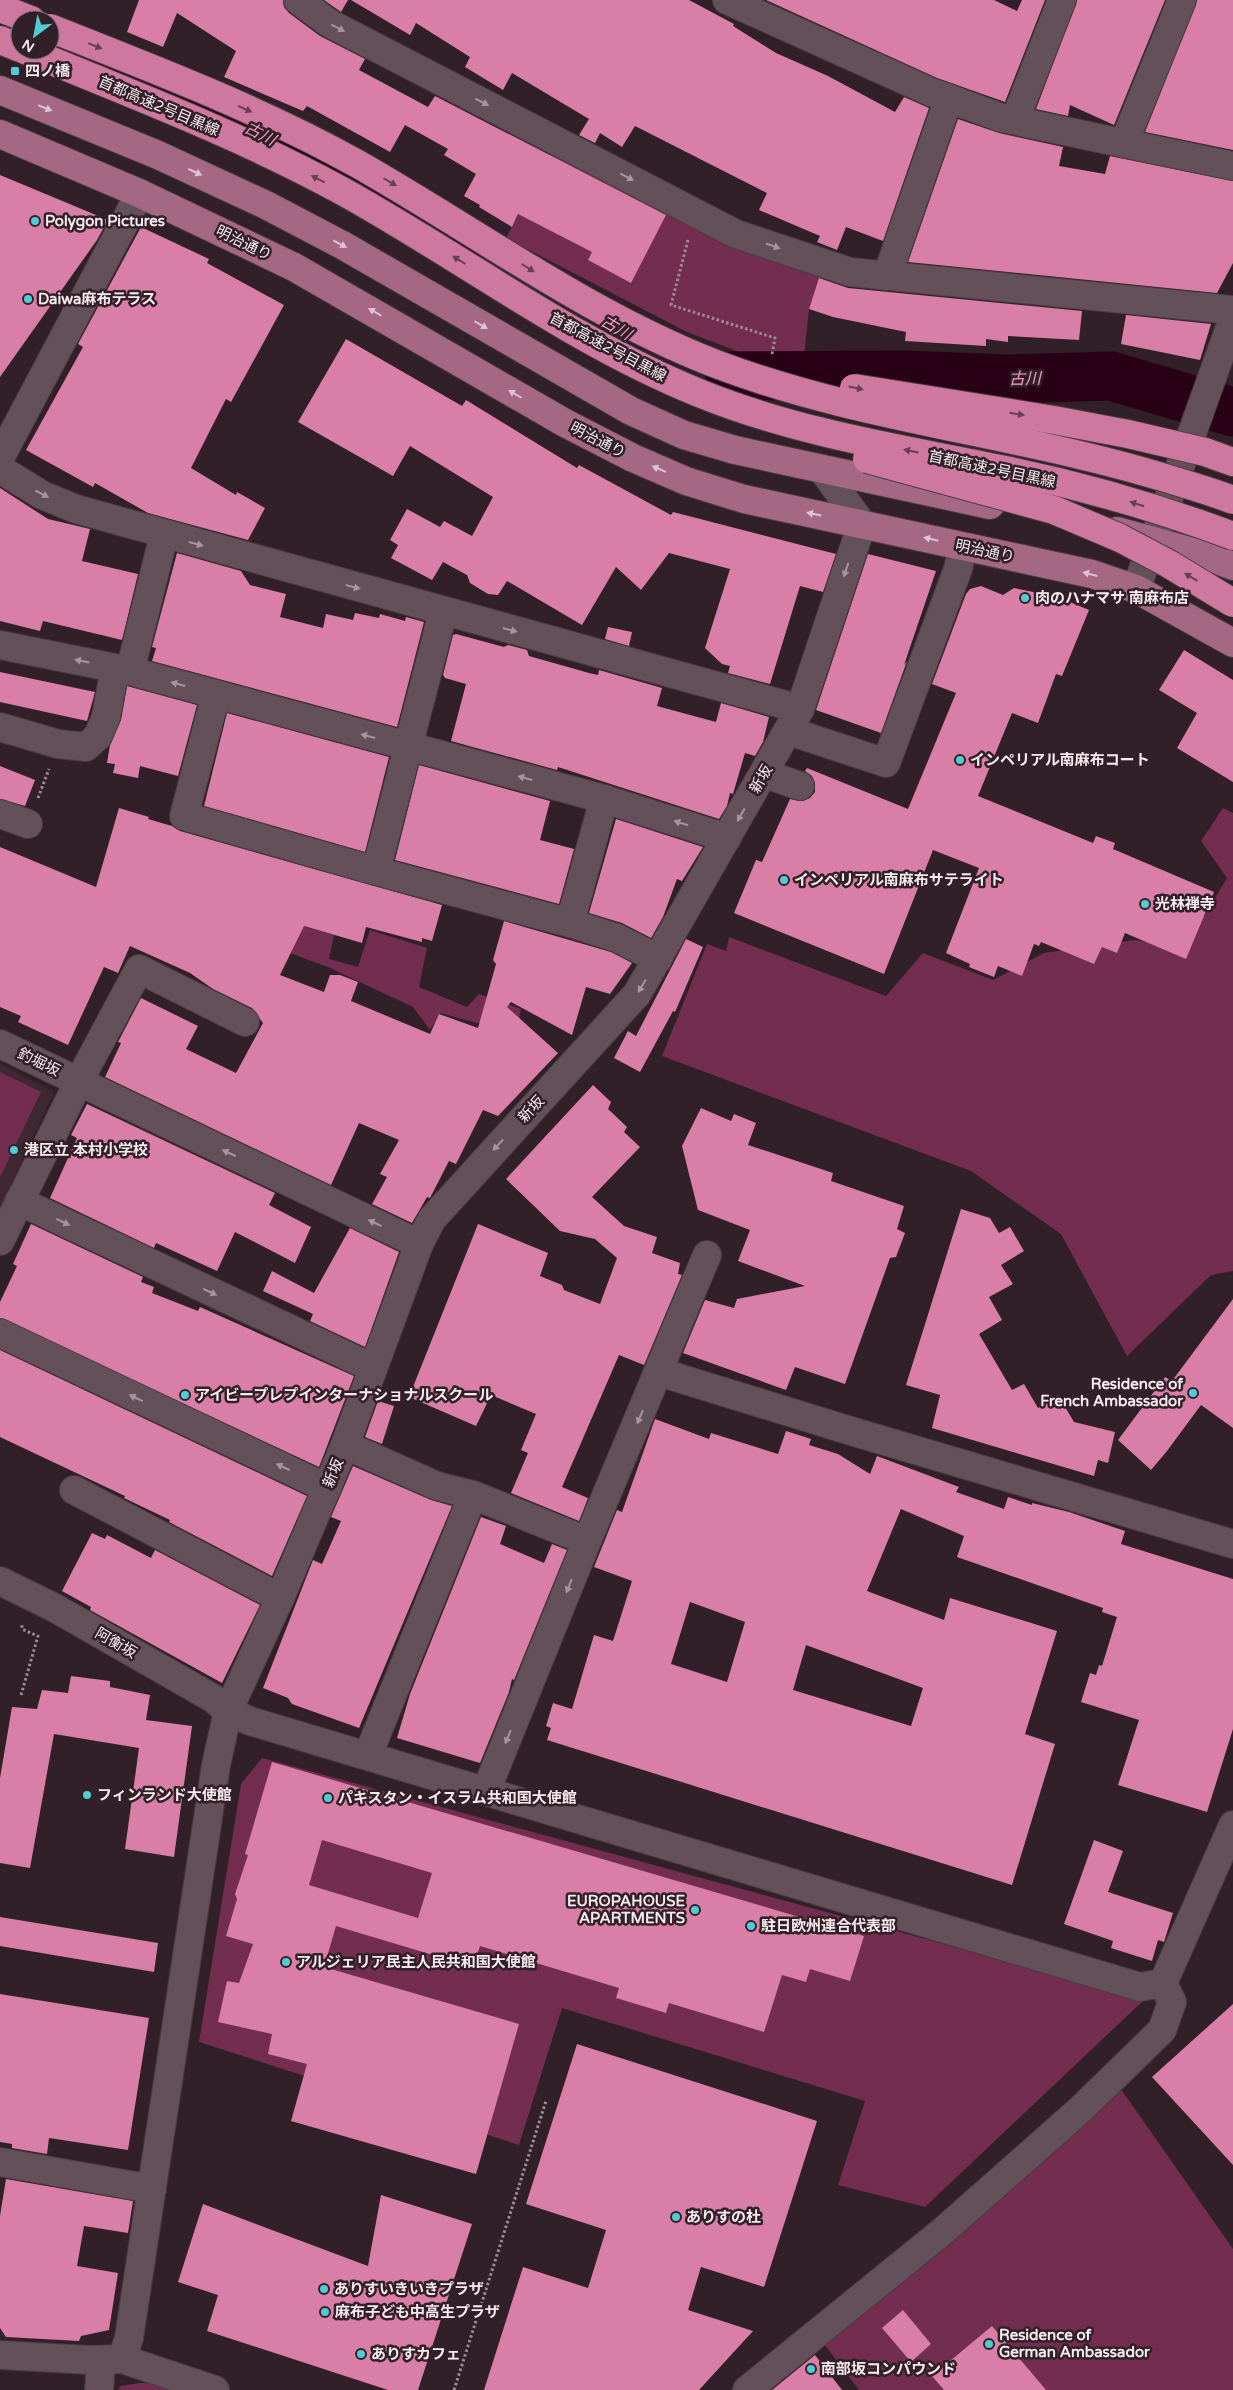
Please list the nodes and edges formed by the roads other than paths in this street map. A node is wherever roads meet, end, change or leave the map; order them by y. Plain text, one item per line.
1 (298, 0) edge
2 (727, 0) edge
3 (1062, 0) edge
4 (1182, 0) edge
5 (60, 32) edge
6 (49, 60) edge
7 (0, 90) edge
8 (949, 98) junction
9 (1015, 120) junction
10 (0, 134) edge
11 (1124, 143) junction
12 (1233, 166) edge
13 (138, 193) junction
14 (887, 276) junction
15 (1233, 310) edge
16 (1233, 319) edge
17 (624, 323) junction
18 (654, 374) junction
19 (0, 458) edge
20 (1233, 462) edge
21 (0, 469) edge
22 (822, 469) junction
23 (1233, 500) edge
24 (862, 524) junction
25 (164, 535) junction
26 (1233, 536) edge
27 (1153, 540) junction
28 (963, 546) junction
29 (1233, 566) edge
30 (1136, 589) junction
31 (1233, 602) edge
32 (443, 612) junction
33 (1233, 644) edge
34 (0, 645) edge
35 (122, 669) junction
36 (216, 694) junction
37 (794, 720) junction
38 (0, 727) edge
39 (407, 747) junction
40 (765, 774) junction
41 (800, 786) dead end
42 (604, 799) junction
43 (0, 814) edge
44 (28, 824) dead end
45 (728, 838) junction
46 (376, 871) junction
47 (570, 923) junction
48 (658, 959) junction
49 (245, 1022) dead end
50 (0, 1044) edge
51 (79, 1081) junction
52 (19, 1201) junction
53 (0, 1241) edge
54 (419, 1244) junction
55 (707, 1255) dead end
56 (0, 1333) edge
57 (373, 1368) junction
58 (659, 1372) junction
59 (345, 1445) junction
60 (327, 1488) junction
61 (74, 1490) dead end
62 (473, 1495) junction
63 (587, 1541) junction
64 (1233, 1544) edge
65 (11, 1587) edge
66 (280, 1598) junction
67 (228, 1710) junction
68 (368, 1755) junction
69 (486, 1791) junction
70 (1230, 1838) edge
71 (1163, 1983) junction
72 (0, 2162) edge
73 (152, 2189) junction
74 (0, 2355) edge
75 (112, 2360) junction
76 (99, 2390) edge
77 (215, 2390) edge
78 (747, 2390) edge

1 -> 14 street
2 - 8 street
3 - 9 street
4 - 11 street
5 -> 17 highway, 首都高速2号目黒線, bridge
18 -> 6 highway, 首都高速2号目黒線, bridge
7 -> 22 main road
8 - 9 street
8 - 14 street
9 - 11 street
10 - 13 main road, 明治通り
11 - 12 street
13 - 19 street
24 -> 13 main road, 明治通り
14 - 15 street
16 - 27 street
17 -> 20 highway, bridge
17 - 23 highway, 首都高速2号目黒線, bridge
26 -> 18 highway, 首都高速2号目黒線, bridge
31 -> 18 highway, bridge
21 -> 25 street
22 - 24 street
22 - 27 main road
28 -> 24 main road, 明治通り
24 -> 37 street, 新坂
25 -> 32 street
25 - 35 street
27 - 29 main road
27 - 30 street
30 -> 28 main road, 明治通り
28 - 37 street
30 - 33 main road, 明治通り
32 -> 37 street
32 - 39 street
35 -> 34 street
36 -> 35 street
35 - 38 street
39 -> 36 street
36 - 46 street
37 - 40 street, 新坂
42 -> 39 street
39 - 46 street
40 - 41 street
40 -> 45 street, 新坂
45 -> 42 street
42 - 47 street
43 - 44 street
45 - 48 street, 新坂
46 - 47 street
47 - 48 street
48 -> 54 street, 新坂
49 - 51 street
50 - 51 street, 釣堀坂
51 - 52 street
54 -> 51 street, 釣堀坂
52 - 53 street
52 -> 57 street
54 - 57 street, 新坂
55 - 58 street
60 -> 56 street
57 - 59 street, 新坂
58 -> 63 street
58 - 64 street
59 - 60 street, 新坂
59 - 62 street
60 - 66 street, 新坂
61 - 66 street
62 - 63 street
62 - 68 street
63 -> 69 street
65 - 67 street, 阿衡坂
66 - 67 street, 新坂
67 - 68 street, 阿衡坂
67 - 73 street, 新坂
68 - 69 street, 阿衡坂
69 - 71 street, 阿衡坂
70 - 71 street
71 - 78 street
72 - 73 street
73 - 75 street, 新坂
74 - 75 street
75 - 76 street, 新坂
75 - 77 street

